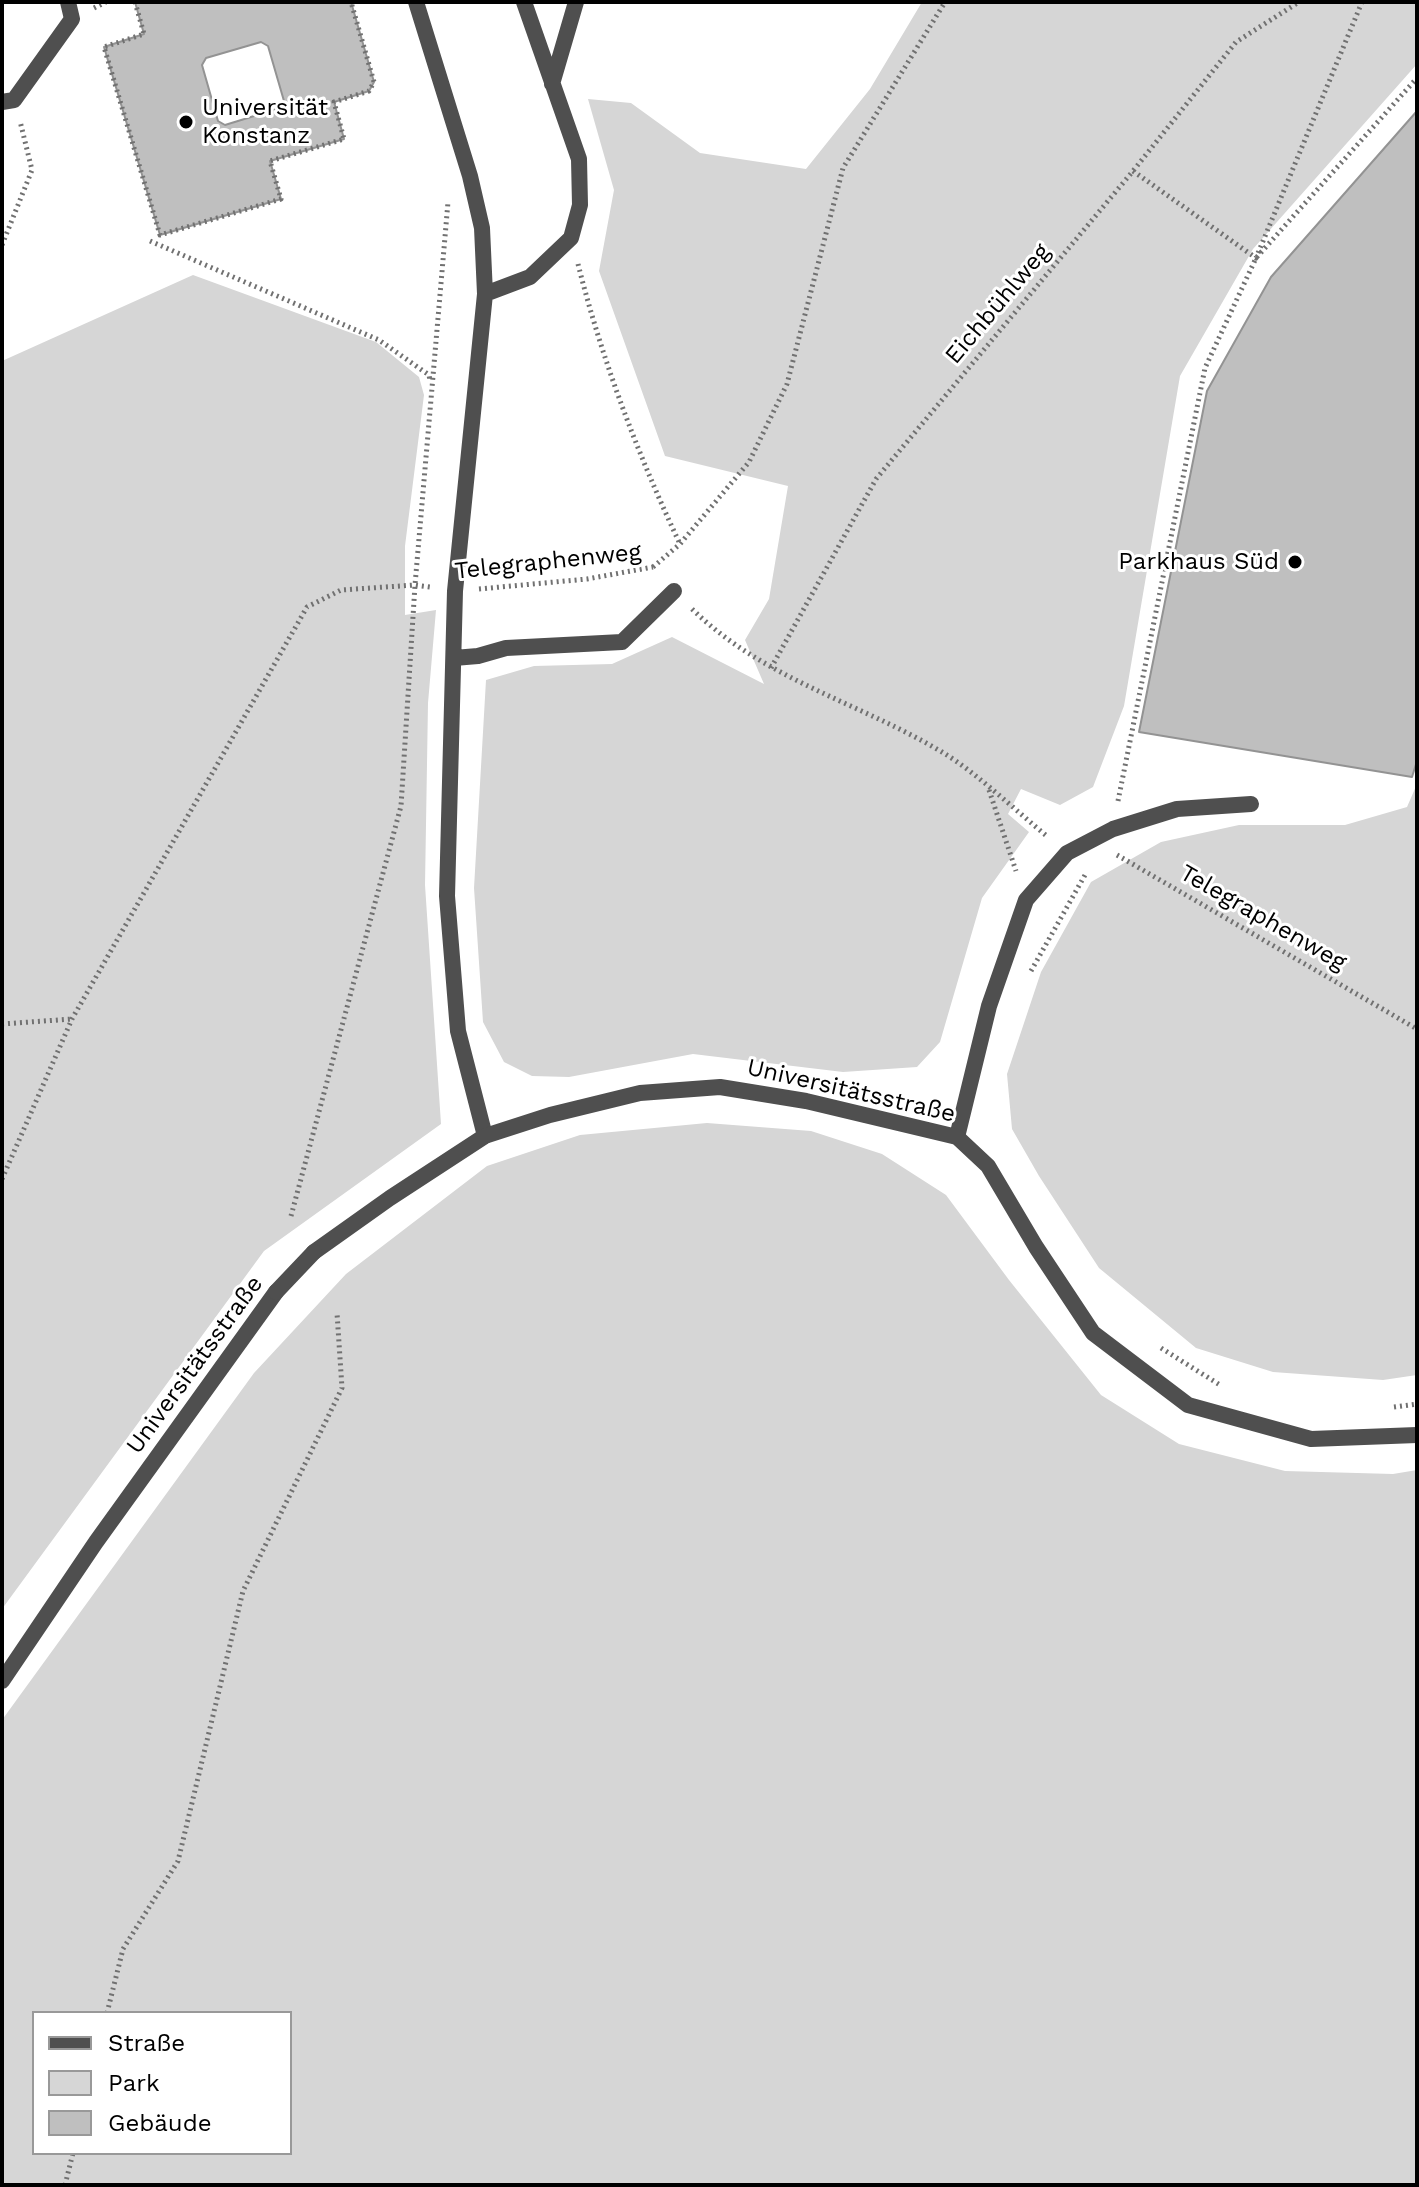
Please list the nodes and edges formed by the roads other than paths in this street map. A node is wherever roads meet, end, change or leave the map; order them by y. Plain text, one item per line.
1 (68, 2) edge
2 (416, 2) edge
3 (524, 2) edge
4 (576, 2) edge
5 (552, 84) junction
6 (8, 101) edge
7 (485, 294) junction
8 (674, 591) road end
9 (454, 658) junction
10 (1251, 804) dead end
11 (485, 1136) junction
12 (957, 1137) junction
13 (1417, 1435) edge
14 (2, 1681) edge

1 - 6 street
2 - 7 street
3 - 5 street
4 - 5 street
5 - 7 street
7 - 9 street
8 - 9 street
9 - 11 street
10 - 12 street
11 - 12 street, Universitätsstraße
11 - 14 street, Universitätsstraße, bridge
12 - 13 street, Universitätsstraße

